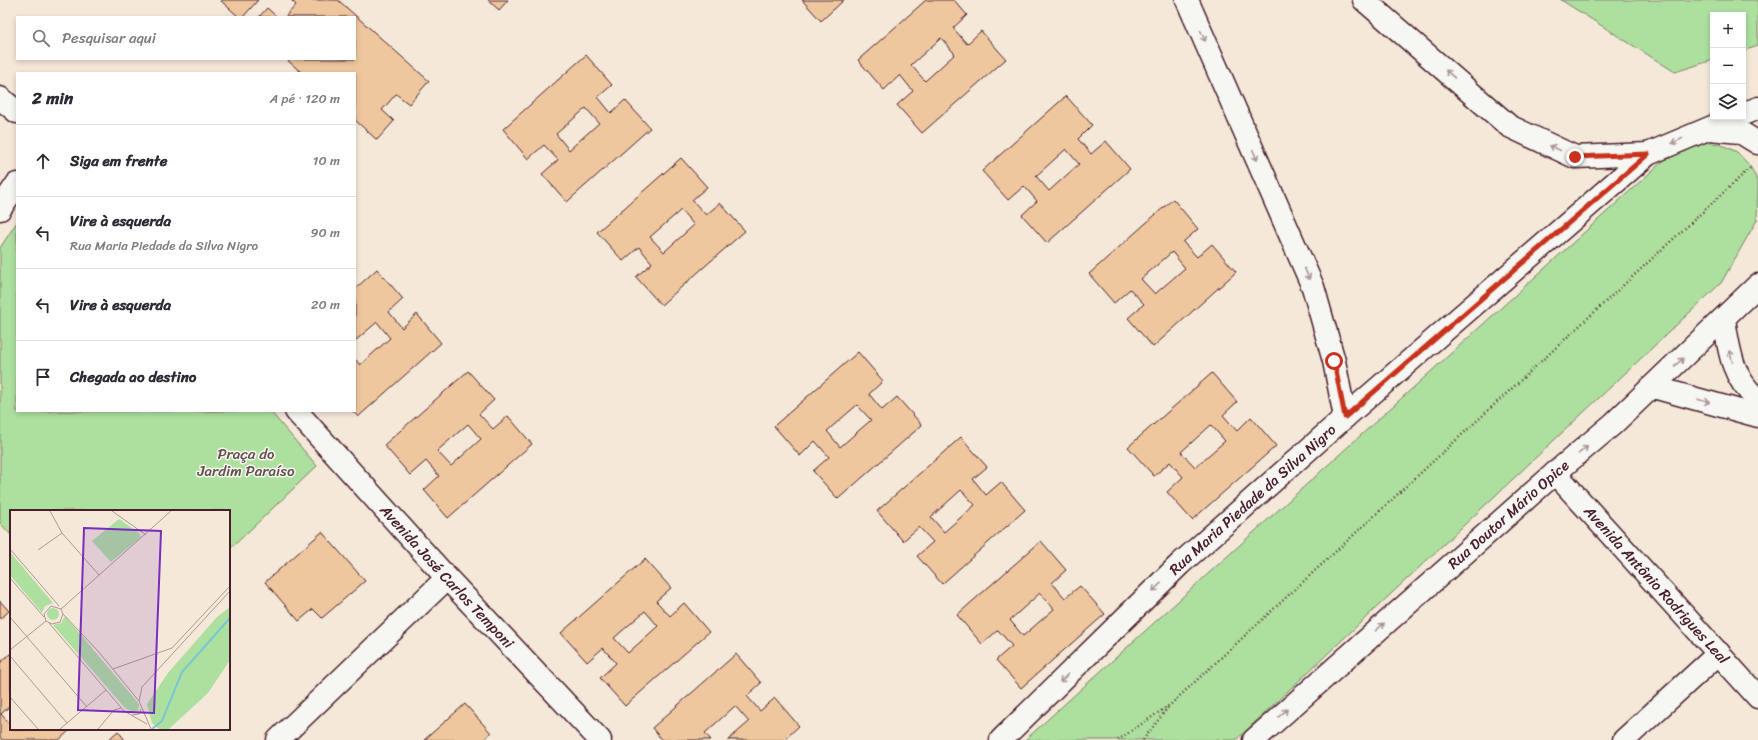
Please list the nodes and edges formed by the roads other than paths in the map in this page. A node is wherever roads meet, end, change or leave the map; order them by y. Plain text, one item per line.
1 (1187, 0) edge
2 (1364, 0) edge
3 (0, 98) edge
4 (1758, 108) edge
5 (16, 111) edge
6 (1746, 113) edge
7 (1728, 120) edge
8 (1707, 128) junction
9 (1758, 143) edge
10 (1648, 154) junction
11 (16, 186) edge
12 (0, 210) edge
13 (1758, 285) edge
14 (1724, 319) junction
15 (1653, 387) junction
16 (1758, 400) edge
17 (297, 412) edge
18 (1758, 416) edge
19 (1345, 417) junction
20 (1555, 473) junction
21 (447, 578) junction
22 (1719, 653) junction
23 (1758, 698) edge
24 (278, 740) edge
25 (600, 740) edge
26 (1001, 740) edge
27 (1254, 740) edge
28 (1624, 740) edge

1 -> 19 street
10 -> 2 street
3 - 5 street
4 - 6 street
7 - 8 street, Rua Maria Piedade da Silva Nigro
8 - 9 street
8 -> 10 street, Rua Maria Piedade da Silva Nigro
10 - 19 street, Rua Maria Piedade da Silva Nigro
11 - 12 street
13 - 14 street, Rua Doutor Mário Opice
15 -> 14 street, Rua Doutor Mário Opice
16 -> 14 street
15 -> 18 street
20 -> 15 street, Rua Doutor Mário Opice
17 - 21 street, Avenida José Carlos Temponi
19 -> 26 street, Rua Maria Piedade da Silva Nigro
20 - 22 street, Avenida Antônio Rodrigues Leal
27 -> 20 street, Rua Doutor Mário Opice
21 - 24 street
21 - 25 street, Avenida José Carlos Temponi
22 - 23 street, Avenida Antônio Rodrigues Leal
22 - 28 street

